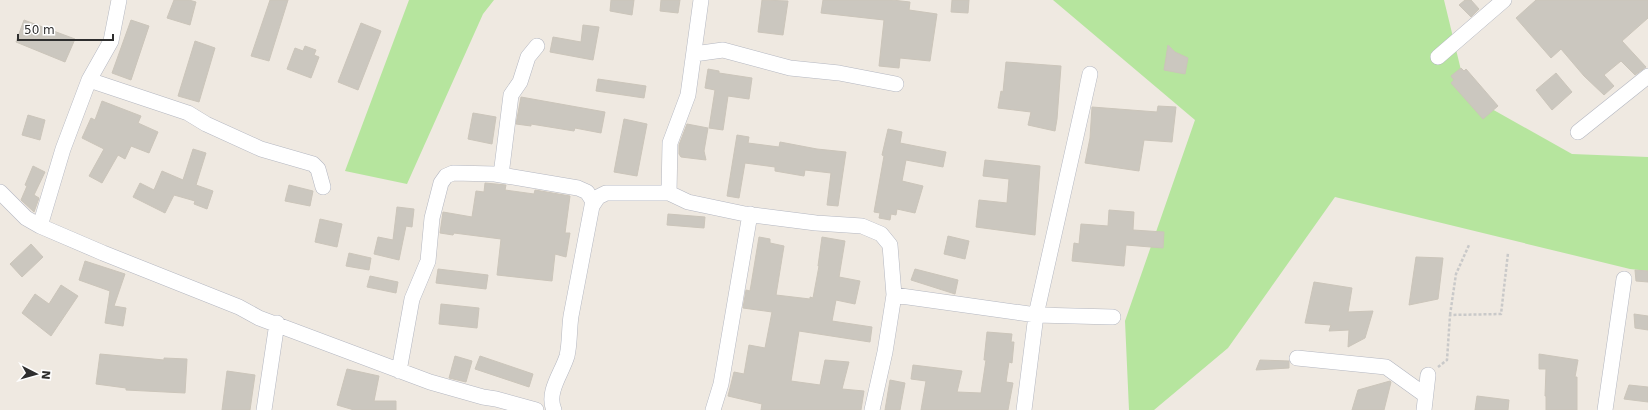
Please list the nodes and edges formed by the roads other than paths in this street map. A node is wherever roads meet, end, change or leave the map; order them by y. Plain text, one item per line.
1 (119, 0) edge
2 (702, 0) edge
3 (1504, 0) edge
4 (537, 46) dead end
5 (694, 54) junction
6 (1438, 57) dead end
7 (1090, 74) dead end
8 (1648, 76) edge
9 (89, 80) junction
10 (896, 84) dead end
11 (1578, 132) dead end
12 (501, 175) junction
13 (323, 186) dead end
14 (0, 192) edge
15 (669, 193) junction
16 (594, 203) junction
17 (750, 214) junction
18 (40, 226) junction
19 (1624, 279) dead end
20 (894, 295) junction
21 (1036, 315) junction
22 (1113, 317) dead end
23 (277, 323) junction
24 (1297, 358) dead end
25 (400, 370) junction
26 (1428, 375) road end
27 (1425, 395) junction
28 (482, 404) edge
29 (264, 410) edge
30 (536, 410) edge
31 (554, 410) edge
32 (713, 410) edge
33 (872, 410) edge
34 (1024, 410) edge
35 (1424, 410) edge
36 (1606, 410) edge

1 - 9 street
2 - 5 street
3 - 6 street
4 - 12 street
5 - 10 street
5 - 15 street
7 - 21 street
8 - 11 street
9 - 13 street
9 - 18 street
12 - 16 street
12 - 25 street
14 - 18 street
15 - 16 street
15 - 17 street
16 - 31 street
17 - 20 street
17 - 32 street
18 - 23 street
19 - 36 street
20 - 21 street
20 - 33 street
21 - 22 street
21 - 34 street
23 - 25 street
23 - 29 street
24 - 27 street
25 - 28 street
26 - 27 street
27 - 35 street
28 - 30 street

